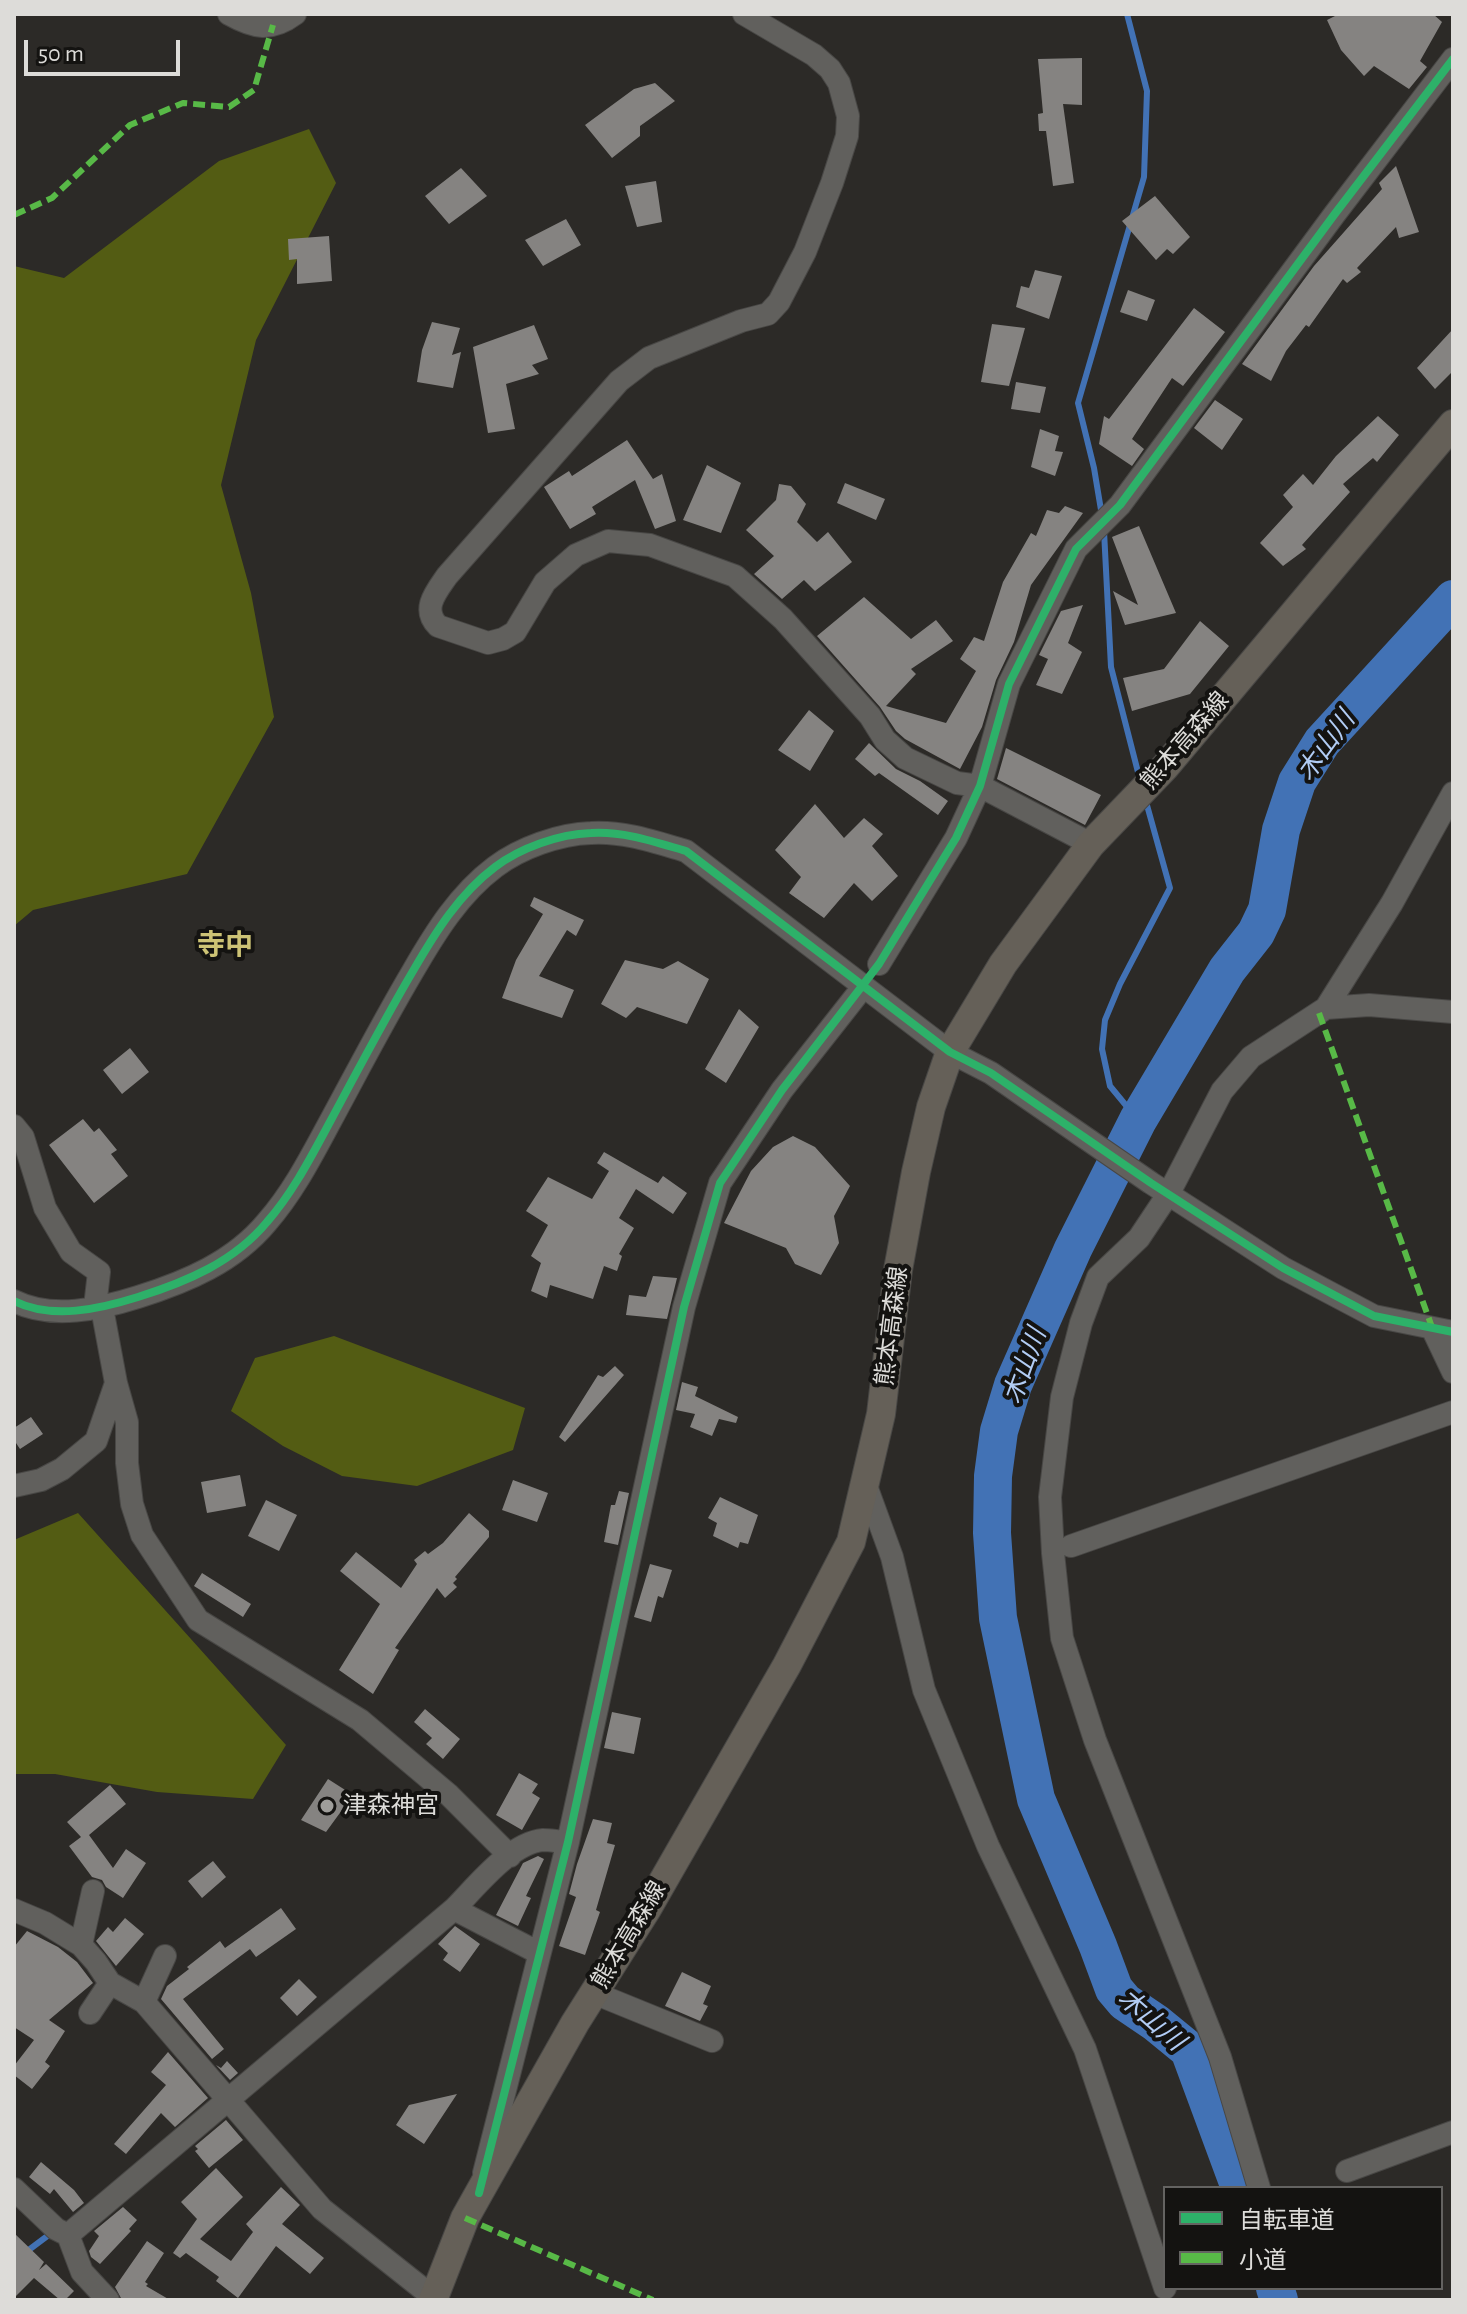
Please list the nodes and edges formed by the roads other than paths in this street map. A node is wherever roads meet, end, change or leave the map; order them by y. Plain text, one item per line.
1 (229, 14) edge
2 (295, 14) edge
3 (744, 14) edge
4 (1453, 59) edge
5 (1453, 424) edge
6 (980, 786) junction
7 (1453, 793) edge
8 (1091, 844) junction
9 (879, 964) dead end
10 (856, 996) dead end
11 (1326, 1008) junction
12 (1453, 1012) edge
13 (950, 1052) junction
14 (14, 1126) edge
15 (1160, 1188) junction
16 (14, 1301) edge
17 (102, 1308) junction
18 (1443, 1331) edge
19 (1453, 1372) edge
20 (116, 1383) junction
21 (1453, 1412) edge
22 (865, 1483) junction
23 (14, 1486) edge
24 (1071, 1546) dead end
25 (568, 1842) junction
26 (510, 1856) junction
27 (93, 1891) dead end
28 (454, 1909) junction
29 (14, 1910) edge
30 (81, 1945) junction
31 (539, 1953) junction
32 (165, 1956) dead end
33 (110, 1983) junction
34 (594, 1993) junction
35 (144, 2002) junction
36 (90, 2013) dead end
37 (712, 2041) dead end
38 (229, 2098) junction
39 (1453, 2132) edge
40 (1347, 2171) dead end
41 (1258, 2186) edge
42 (14, 2189) edge
43 (479, 2193) junction
44 (68, 2235) junction
45 (1163, 2282) edge
46 (433, 2298) edge
47 (108, 2300) edge

1 - 2 street
3 - 6 street
4 - 6 street
5 - 8 main road, 熊本高森線
6 - 8 street
6 - 9 street
7 - 11 street
8 - 13 main road, 熊本高森線
10 - 25 street
11 - 12 street
11 - 15 street
13 - 15 street
13 - 17 street
13 - 22 main road, 熊本高森線
14 - 17 street
15 - 18 street
15 - 41 street
16 - 17 street
17 - 20 street
18 - 19 street
20 - 23 street
20 - 26 street
21 - 24 street
22 - 34 main road, 熊本高森線
22 - 45 street
25 - 26 street
25 - 31 street
26 - 28 street
27 - 30 street
28 - 31 street
28 - 38 street
29 - 30 street
30 - 33 street
31 - 43 street
32 - 35 street
33 - 35 street
33 - 36 street
34 - 37 street
34 - 43 main road, 熊本高森線
35 - 38 street
38 - 44 street
38 - 46 street
39 - 40 street
42 - 44 street
43 - 46 main road, 熊本高森線
44 - 47 street

